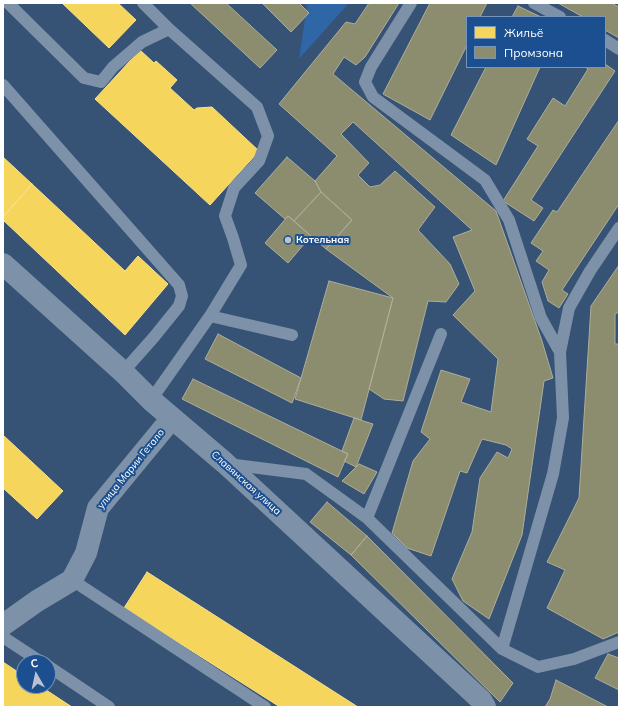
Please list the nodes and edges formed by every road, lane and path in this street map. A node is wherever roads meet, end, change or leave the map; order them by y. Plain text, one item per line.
1 (8, 3) edge
2 (143, 3) edge
3 (411, 3) edge
4 (534, 3) edge
5 (558, 16) edge
6 (169, 29) junction
7 (606, 41) edge
8 (619, 49) edge
9 (3, 85) edge
10 (619, 228) edge
11 (3, 264) edge
12 (210, 316) junction
13 (441, 334) dead end
14 (292, 335) dead end
15 (560, 352) junction
16 (122, 372) junction
17 (151, 400) junction
18 (172, 418) junction
19 (225, 463) junction
20 (367, 518) junction
21 (72, 580) junction
22 (3, 625) edge
23 (3, 637) edge
24 (619, 642) edge
25 (502, 649) junction
26 (29, 654) edge
27 (56, 671) edge
28 (109, 707) edge
29 (265, 707) edge
30 (485, 707) edge

1 - 6 lane
2 - 6 lane
3 - 15 lane
4 - 5 lane
6 - 12 lane
7 - 8 lane
9 - 16 lane
10 - 15 lane
11 - 16 street, Славянская улица
12 - 14 lane
12 - 17 lane
13 - 20 lane
15 - 25 lane
16 - 17 street, Славянская улица
17 - 18 street, Славянская улица
18 - 19 street, Славянская улица
18 - 21 street, улица Марии Гетало
19 - 20 lane
19 - 30 street, Славянская улица
20 - 25 lane
21 - 22 street
21 - 29 lane
23 - 26 lane
24 - 25 lane
27 - 28 lane

